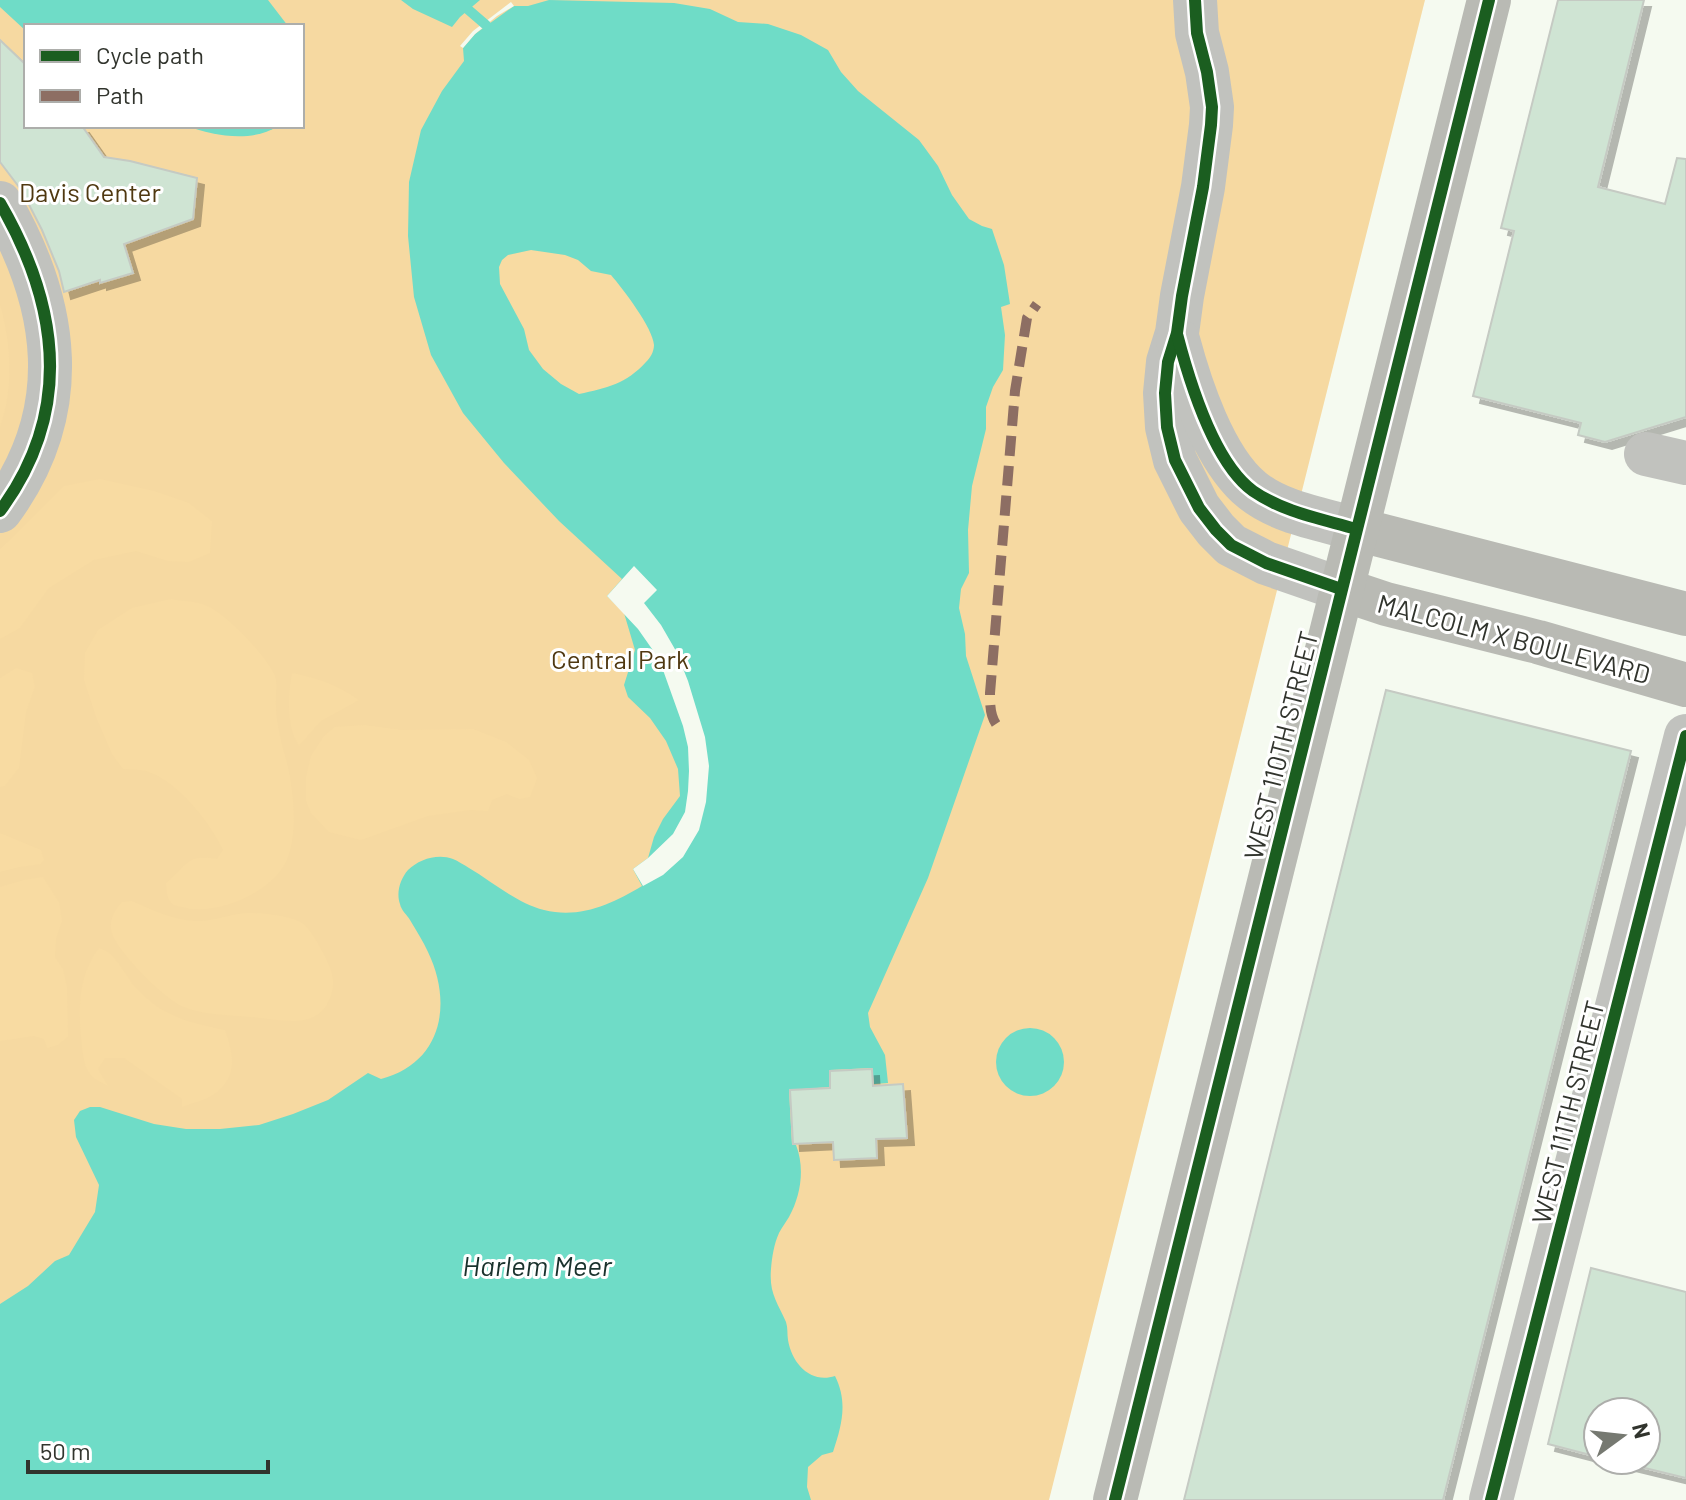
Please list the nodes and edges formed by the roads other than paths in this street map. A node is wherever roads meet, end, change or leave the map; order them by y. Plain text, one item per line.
1 (1489, 0) edge
2 (1196, 17) edge
3 (0, 203) edge
4 (1177, 333) junction
5 (0, 511) edge
6 (1356, 529) junction
7 (1341, 589) junction
8 (1686, 614) edge
9 (1686, 685) edge
10 (1686, 736) edge
11 (1115, 1500) edge
12 (1491, 1500) edge

1 - 6 main road, WEST 110TH STREET
2 - 4 street
3 - 5 street
4 - 6 street
4 - 7 street
6 - 7 main road, WEST 110TH STREET
6 - 8 main road
7 - 9 main road, MALCOLM X BOULEVARD
7 - 11 main road, WEST 110TH STREET
10 - 12 street, WEST 111TH STREET

